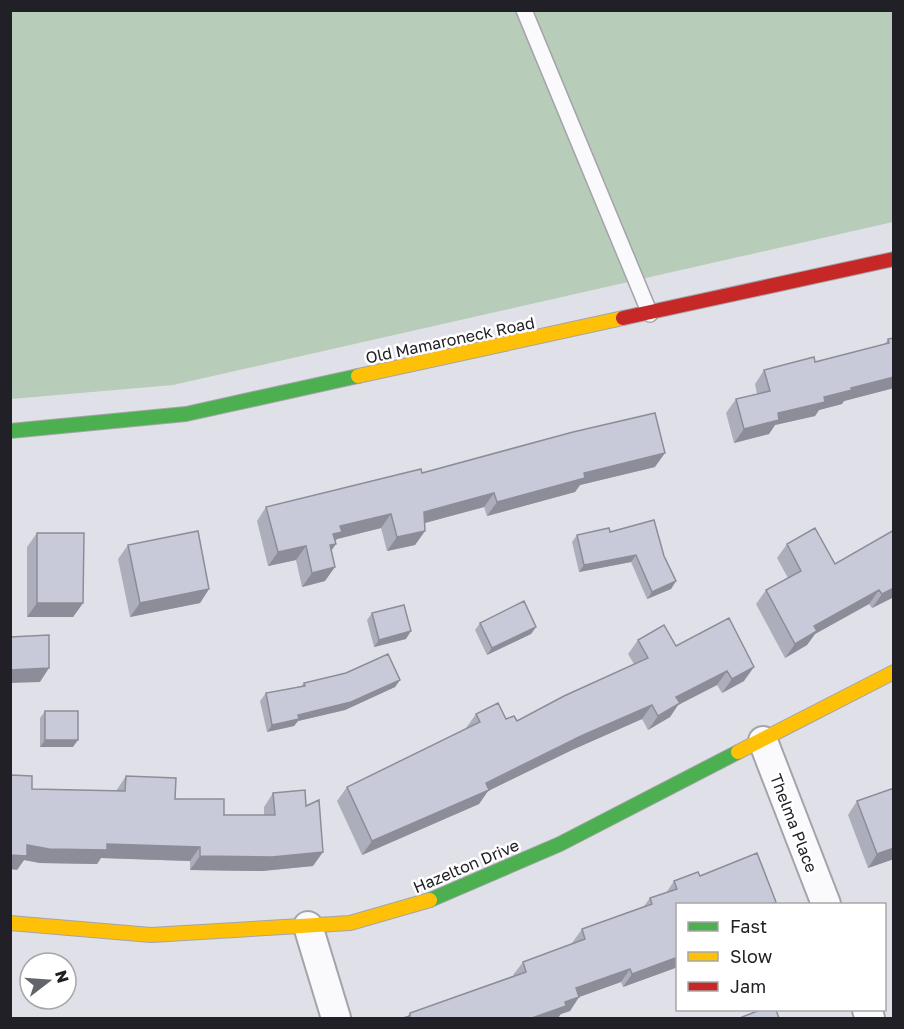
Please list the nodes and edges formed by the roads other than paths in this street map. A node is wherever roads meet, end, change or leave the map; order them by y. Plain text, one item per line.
1 (524, 10) edge
2 (894, 259) edge
3 (650, 314) junction
4 (10, 431) edge
5 (894, 672) edge
6 (763, 741) junction
7 (826, 903) edge
8 (10, 924) edge
9 (308, 926) junction
10 (336, 1018) edge

1 - 3 lane
2 - 3 street, Old Mamaroneck Road
3 - 4 street, Old Mamaroneck Road
5 - 6 street, Hazelton Drive
6 - 7 street, Thelma Place
6 - 9 street, Hazelton Drive
8 - 9 street, Hazelton Drive
9 - 10 street

